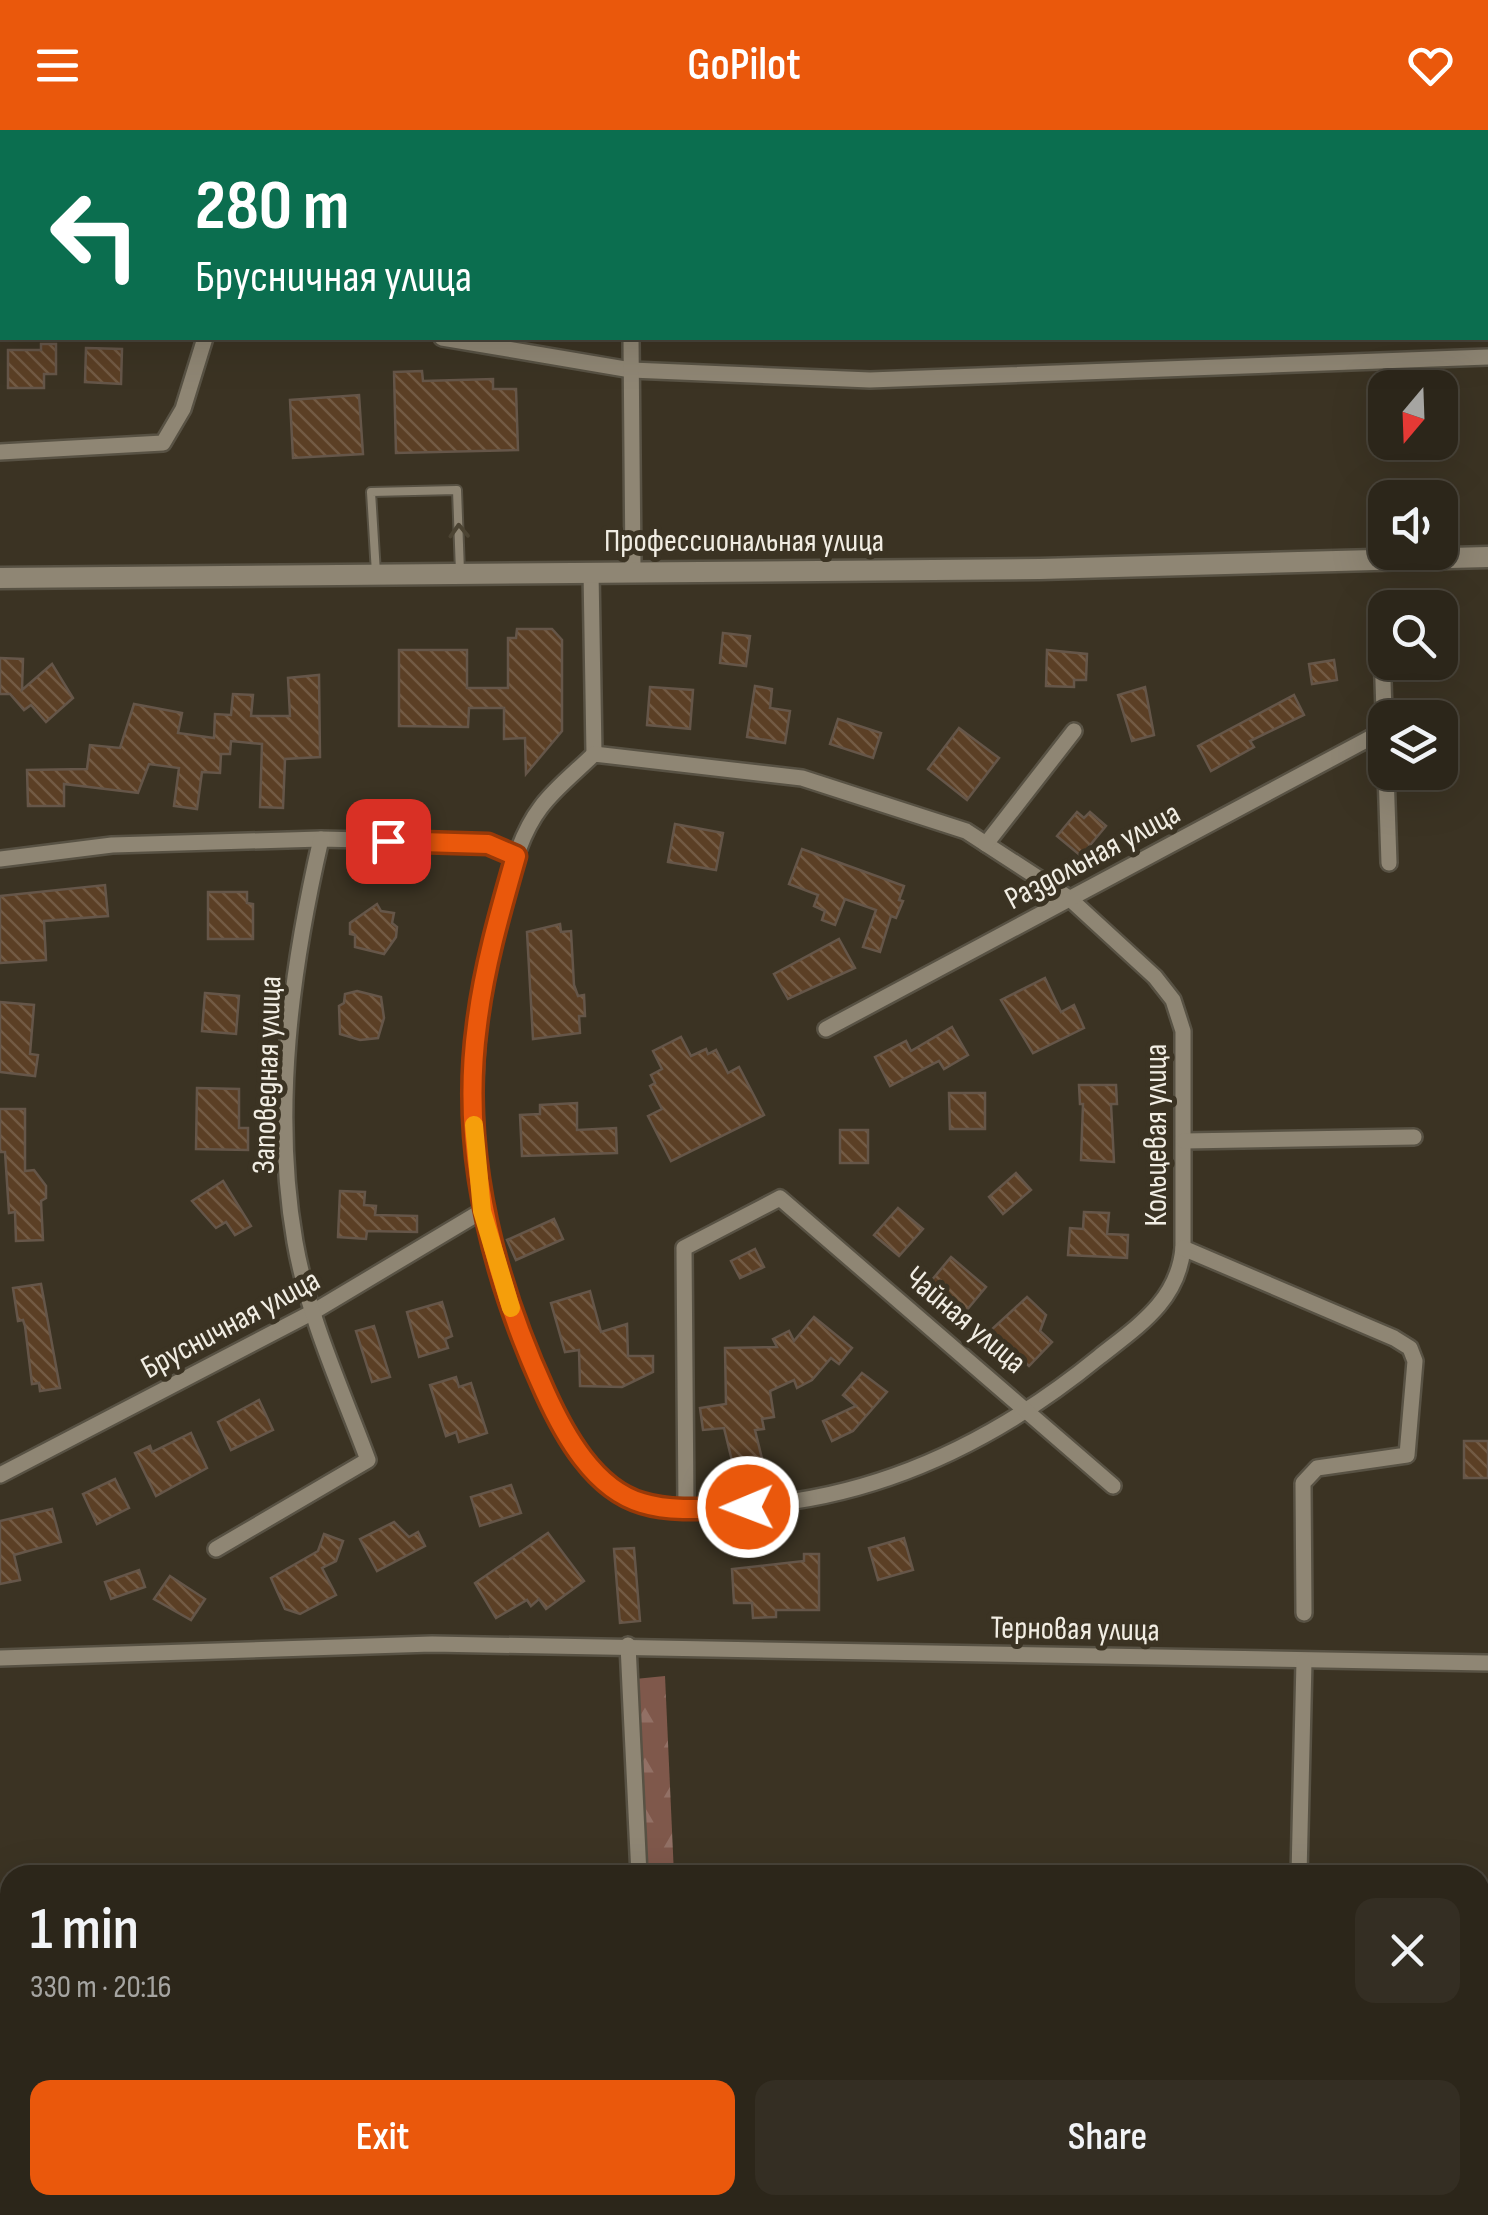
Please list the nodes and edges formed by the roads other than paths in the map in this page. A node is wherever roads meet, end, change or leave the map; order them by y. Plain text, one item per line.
1 (204, 340) edge
2 (454, 340) edge
3 (631, 340) edge
4 (1488, 356) edge
5 (630, 370) junction
6 (0, 452) edge
7 (1488, 557) edge
8 (632, 570) junction
9 (460, 572) junction
10 (591, 572) junction
11 (376, 573) junction
12 (0, 578) edge
13 (1074, 731) dead end
14 (1368, 739) edge
15 (594, 754) junction
16 (1386, 790) edge
17 (321, 839) junction
18 (986, 844) junction
19 (516, 856) junction
20 (0, 859) edge
21 (1388, 863) dead end
22 (1068, 898) junction
23 (826, 1029) dead end
24 (1414, 1137) dead end
25 (1184, 1141) junction
26 (482, 1211) junction
27 (1183, 1248) junction
28 (313, 1312) junction
29 (1030, 1410) junction
30 (0, 1475) edge
31 (1113, 1486) dead end
32 (686, 1508) junction
33 (216, 1550) dead end
34 (1304, 1614) dead end
35 (628, 1645) junction
36 (0, 1658) edge
37 (1304, 1660) junction
38 (1488, 1663) edge
39 (639, 1865) edge
40 (1299, 1865) edge

1 - 6 street
2 - 5 street
3 - 5 street
4 - 5 street
5 - 8 street
7 - 8 street, Профессиональная улица
8 - 10 street, Профессиональная улица
9 - 10 street, Профессиональная улица
9 - 11 street, Профессиональная улица
9 -> 11 lane
10 - 15 street
11 - 12 street, Профессиональная улица
13 - 18 street
14 - 22 street, Раздольная улица
15 - 18 street, Кольцевая улица
15 - 19 street, Кольцевая улица
16 - 21 street
17 - 19 street
17 - 20 street
17 - 28 street, Заповедная улица
18 - 22 street, Кольцевая улица
19 - 26 street, Кольцевая улица
22 - 23 street, Раздольная улица
22 - 25 street, Кольцевая улица
24 - 25 street
25 - 27 street, Кольцевая улица
26 - 28 street, Брусничная улица
26 - 32 street, Кольцевая улица
27 - 29 street, Кольцевая улица
27 - 34 street
28 - 30 street, Брусничная улица
28 - 33 street, Заповедная улица
29 - 31 street, Чайная улица
29 - 32 street, Кольцевая улица
29 - 32 street, Чайная улица
35 - 36 street, Терновая улица
35 - 37 street, Терновая улица
35 - 39 street
37 - 38 street, Терновая улица
37 - 40 street

